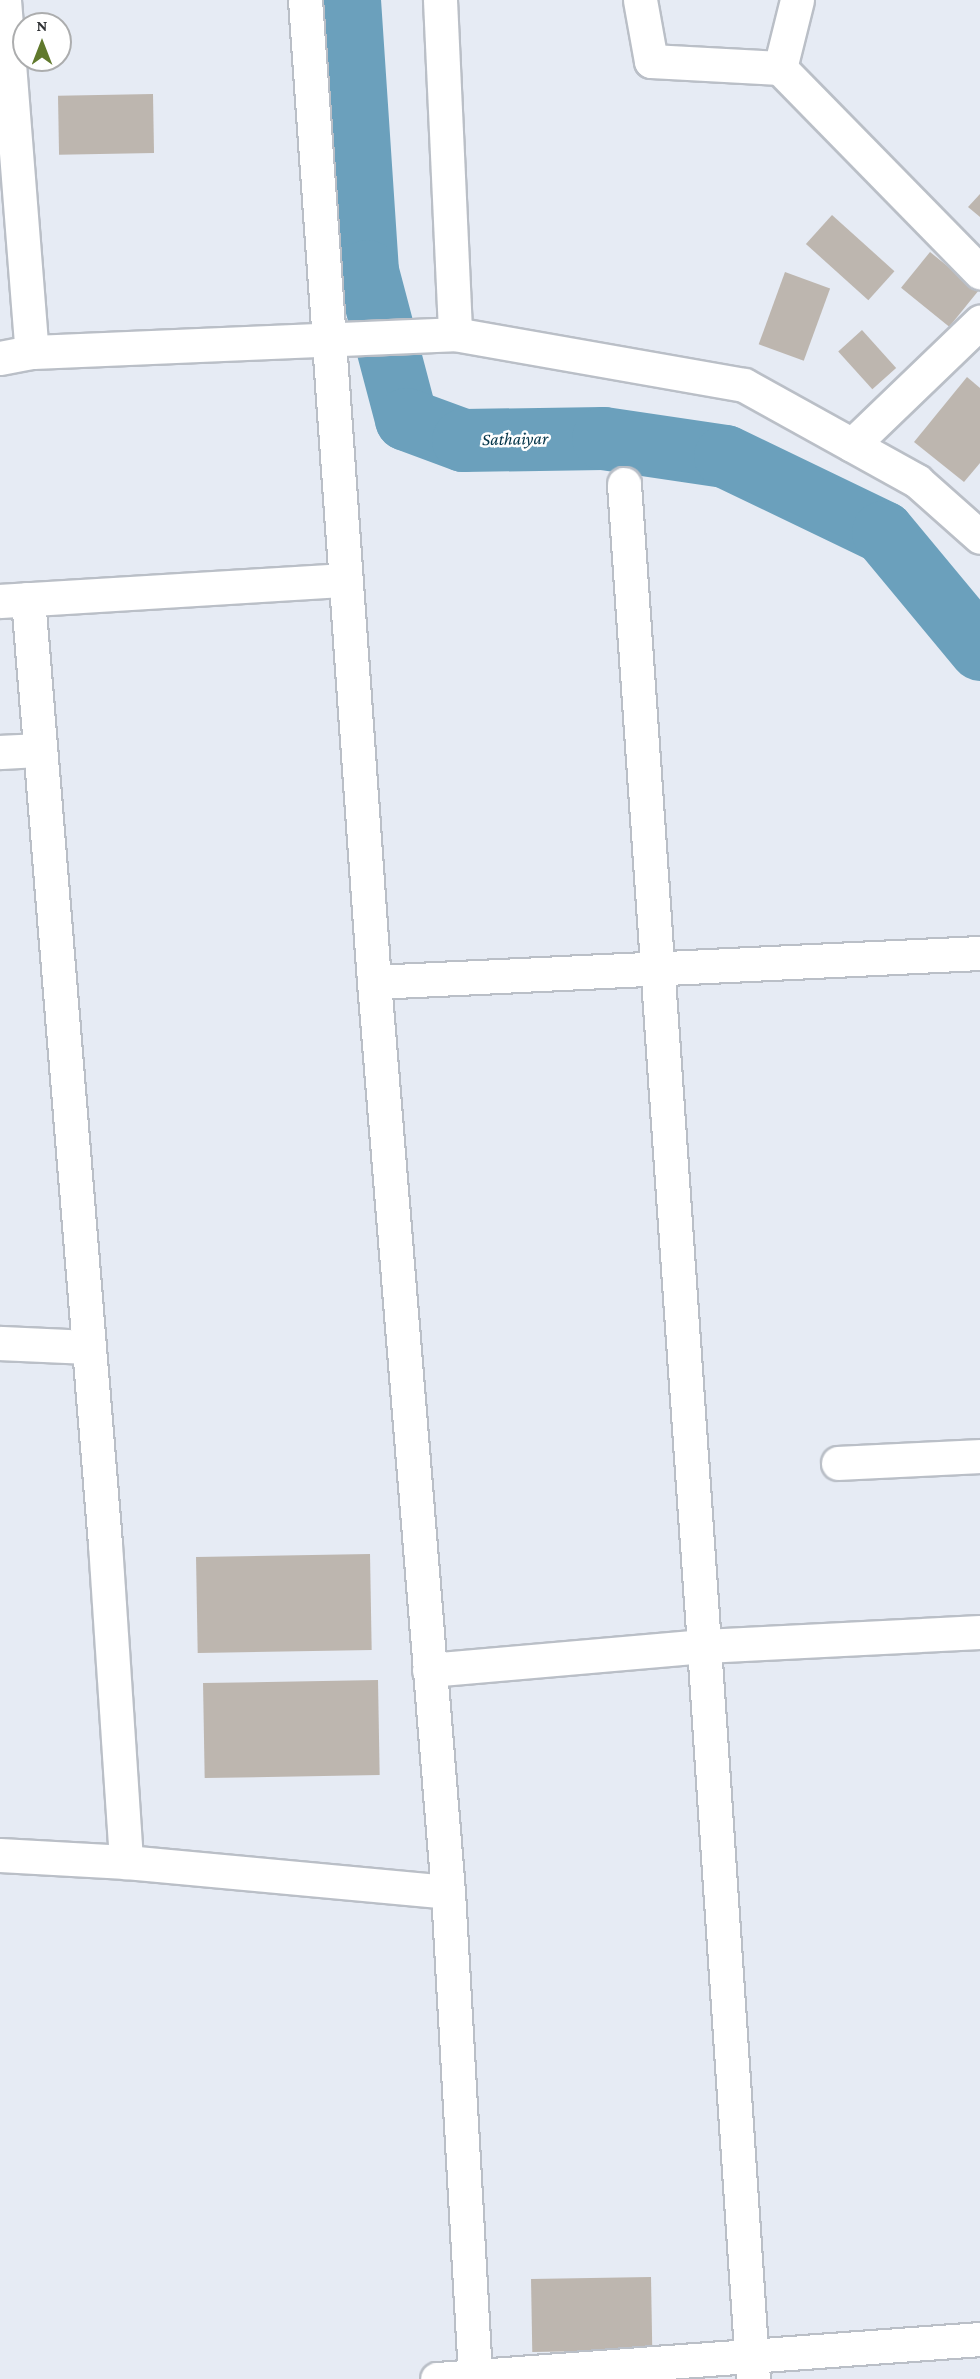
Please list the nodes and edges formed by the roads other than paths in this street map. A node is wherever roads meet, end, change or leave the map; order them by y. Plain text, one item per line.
1 (4, 0) edge
2 (305, 0) edge
3 (440, 0) edge
4 (640, 0) edge
5 (797, 0) edge
6 (780, 68) junction
7 (8, 140) edge
8 (980, 272) edge
9 (980, 322) edge
10 (442, 335) junction
11 (329, 340) junction
12 (32, 352) junction
13 (0, 358) edge
14 (852, 445) junction
15 (624, 484) dead end
16 (980, 537) edge
17 (345, 580) junction
18 (14, 600) edge
19 (40, 750) junction
20 (0, 752) edge
21 (980, 953) edge
22 (660, 969) junction
23 (374, 982) junction
24 (0, 1343) edge
25 (89, 1347) junction
26 (980, 1456) edge
27 (838, 1463) dead end
28 (980, 1632) edge
29 (704, 1646) junction
30 (429, 1670) junction
31 (0, 1855) edge
32 (126, 1862) junction
33 (448, 1892) junction
34 (980, 2339) edge
35 (752, 2367) edge
36 (475, 2377) edge
37 (438, 2379) edge

1 - 7 street
2 - 11 street
3 - 10 street
4 - 6 street
5 - 6 street
6 - 8 street
7 - 12 street
9 - 14 street
10 - 11 street
10 - 14 street
11 - 12 street
11 - 17 street
12 - 13 street
14 - 16 street
15 - 22 street
17 - 18 street
17 - 23 street
18 - 19 street
19 - 20 street
19 - 25 street
21 - 22 street
22 - 23 street
22 - 29 street
23 - 30 street
24 - 25 street
25 - 32 street
26 - 27 street
28 - 29 street
29 - 30 street
29 - 35 street
30 - 33 street
31 - 32 street
32 - 33 street
33 - 36 street
34 - 35 street
35 - 36 street
36 - 37 street

